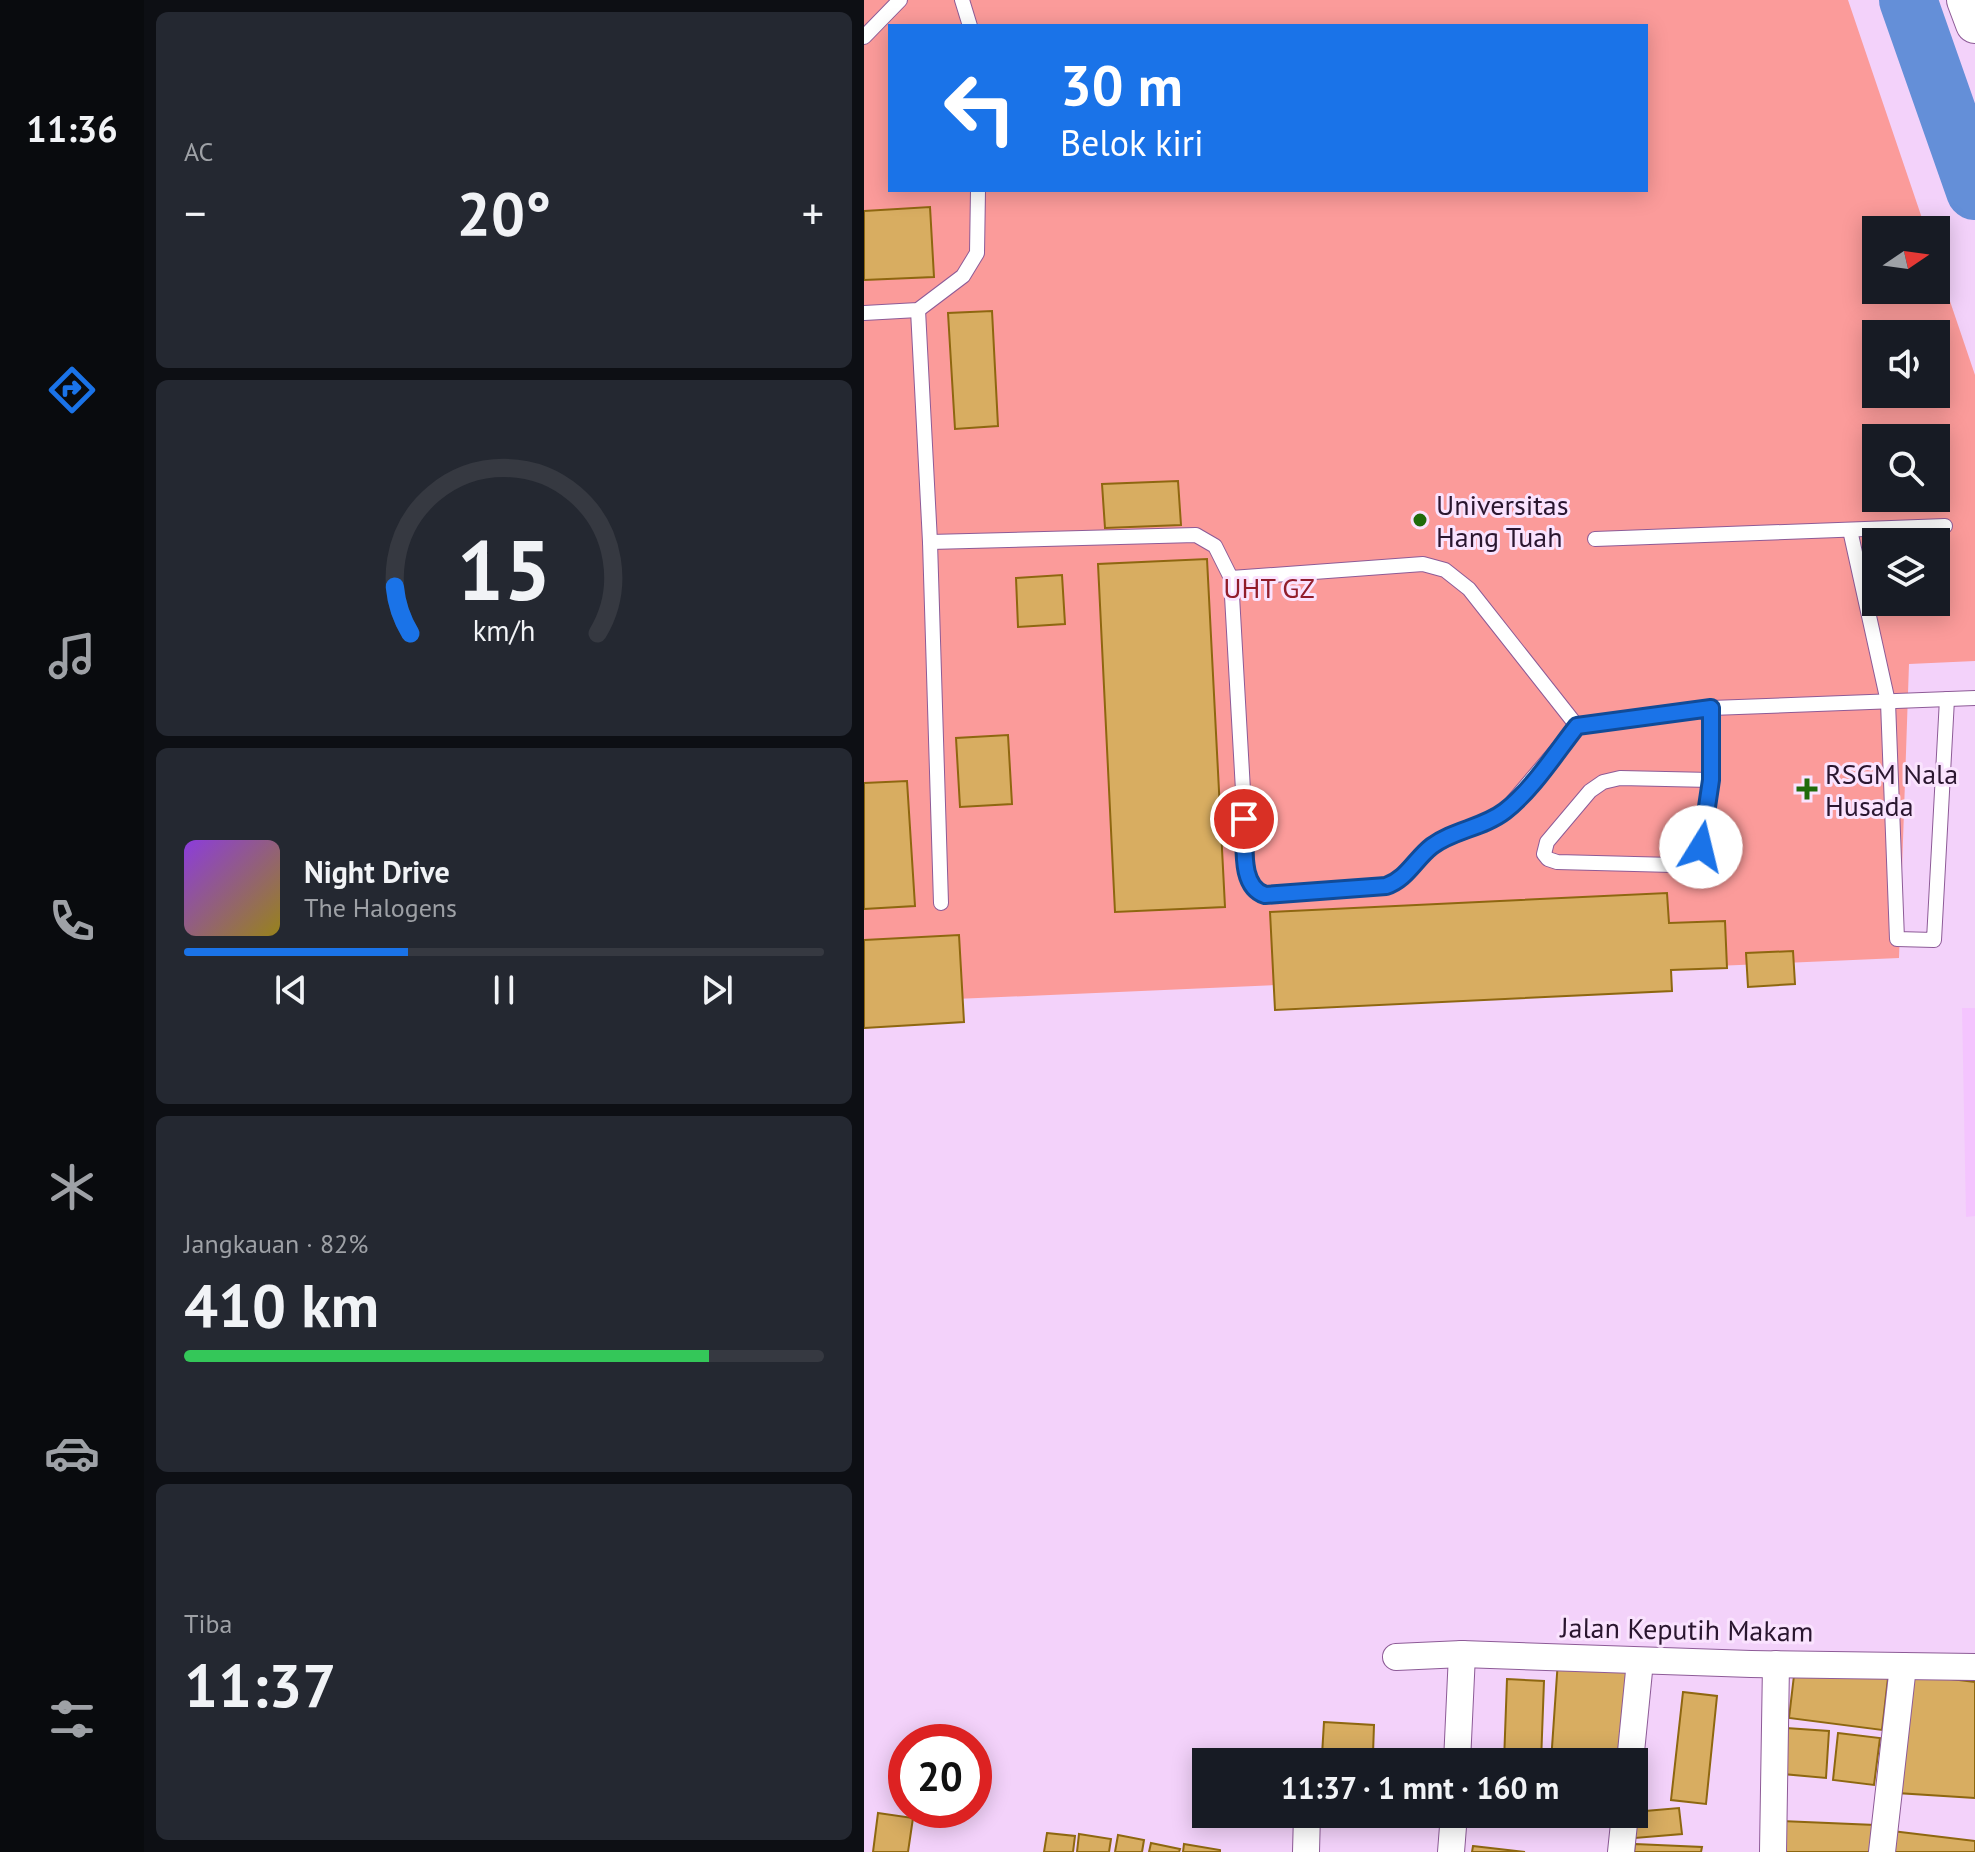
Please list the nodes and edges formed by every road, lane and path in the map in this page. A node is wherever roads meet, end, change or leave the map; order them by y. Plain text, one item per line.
1 (900, 0) edge
2 (962, 0) edge
3 (1966, 0) edge
4 (969, 24) edge
5 (1975, 24) edge
6 (864, 37) edge
7 (978, 192) edge
8 (918, 310) junction
9 (864, 313) edge
10 (1945, 526) dead end
11 (1850, 530) junction
12 (1595, 539) dead end
13 (930, 542) junction
14 (1231, 578) junction
15 (1975, 698) edge
16 (1947, 699) junction
17 (1888, 702) junction
18 (1711, 708) junction
19 (1577, 726) junction
20 (1711, 780) junction
21 (941, 903) dead end
22 (1462, 1654) junction
23 (1396, 1657) dead end
24 (1640, 1661) junction
25 (1776, 1664) junction
26 (1903, 1666) junction
27 (1975, 1667) edge
28 (1458, 1748) edge
29 (1631, 1748) edge
30 (1307, 1828) edge
31 (1453, 1828) edge
32 (1624, 1828) edge
33 (1306, 1852) edge
34 (1451, 1852) edge
35 (1621, 1852) edge
36 (1773, 1852) edge
37 (1882, 1852) edge

1 - 6 lane
2 - 4 lane
3 - 5 main road
7 - 8 lane
8 - 9 lane
8 - 13 lane
10 - 11 lane
11 - 12 lane
11 - 17 lane
13 - 14 lane
13 - 21 lane
14 - 19 lane
14 - 19 lane
15 - 16 lane
16 - 17 lane
16 - 17 lane
17 - 18 lane
18 - 19 lane
18 - 20 lane
20 - 20 lane
22 - 23 street, Jalan Keputih Makam
22 - 24 street, Jalan Keputih Makam
22 - 28 street
24 - 25 street, Jalan Keputih Makam
24 - 29 street
25 - 26 street, Jalan Keputih Makam
25 - 36 street
26 - 27 street, Jalan Keputih Makam
26 - 37 street
30 - 33 street
31 - 34 street
32 - 35 street

